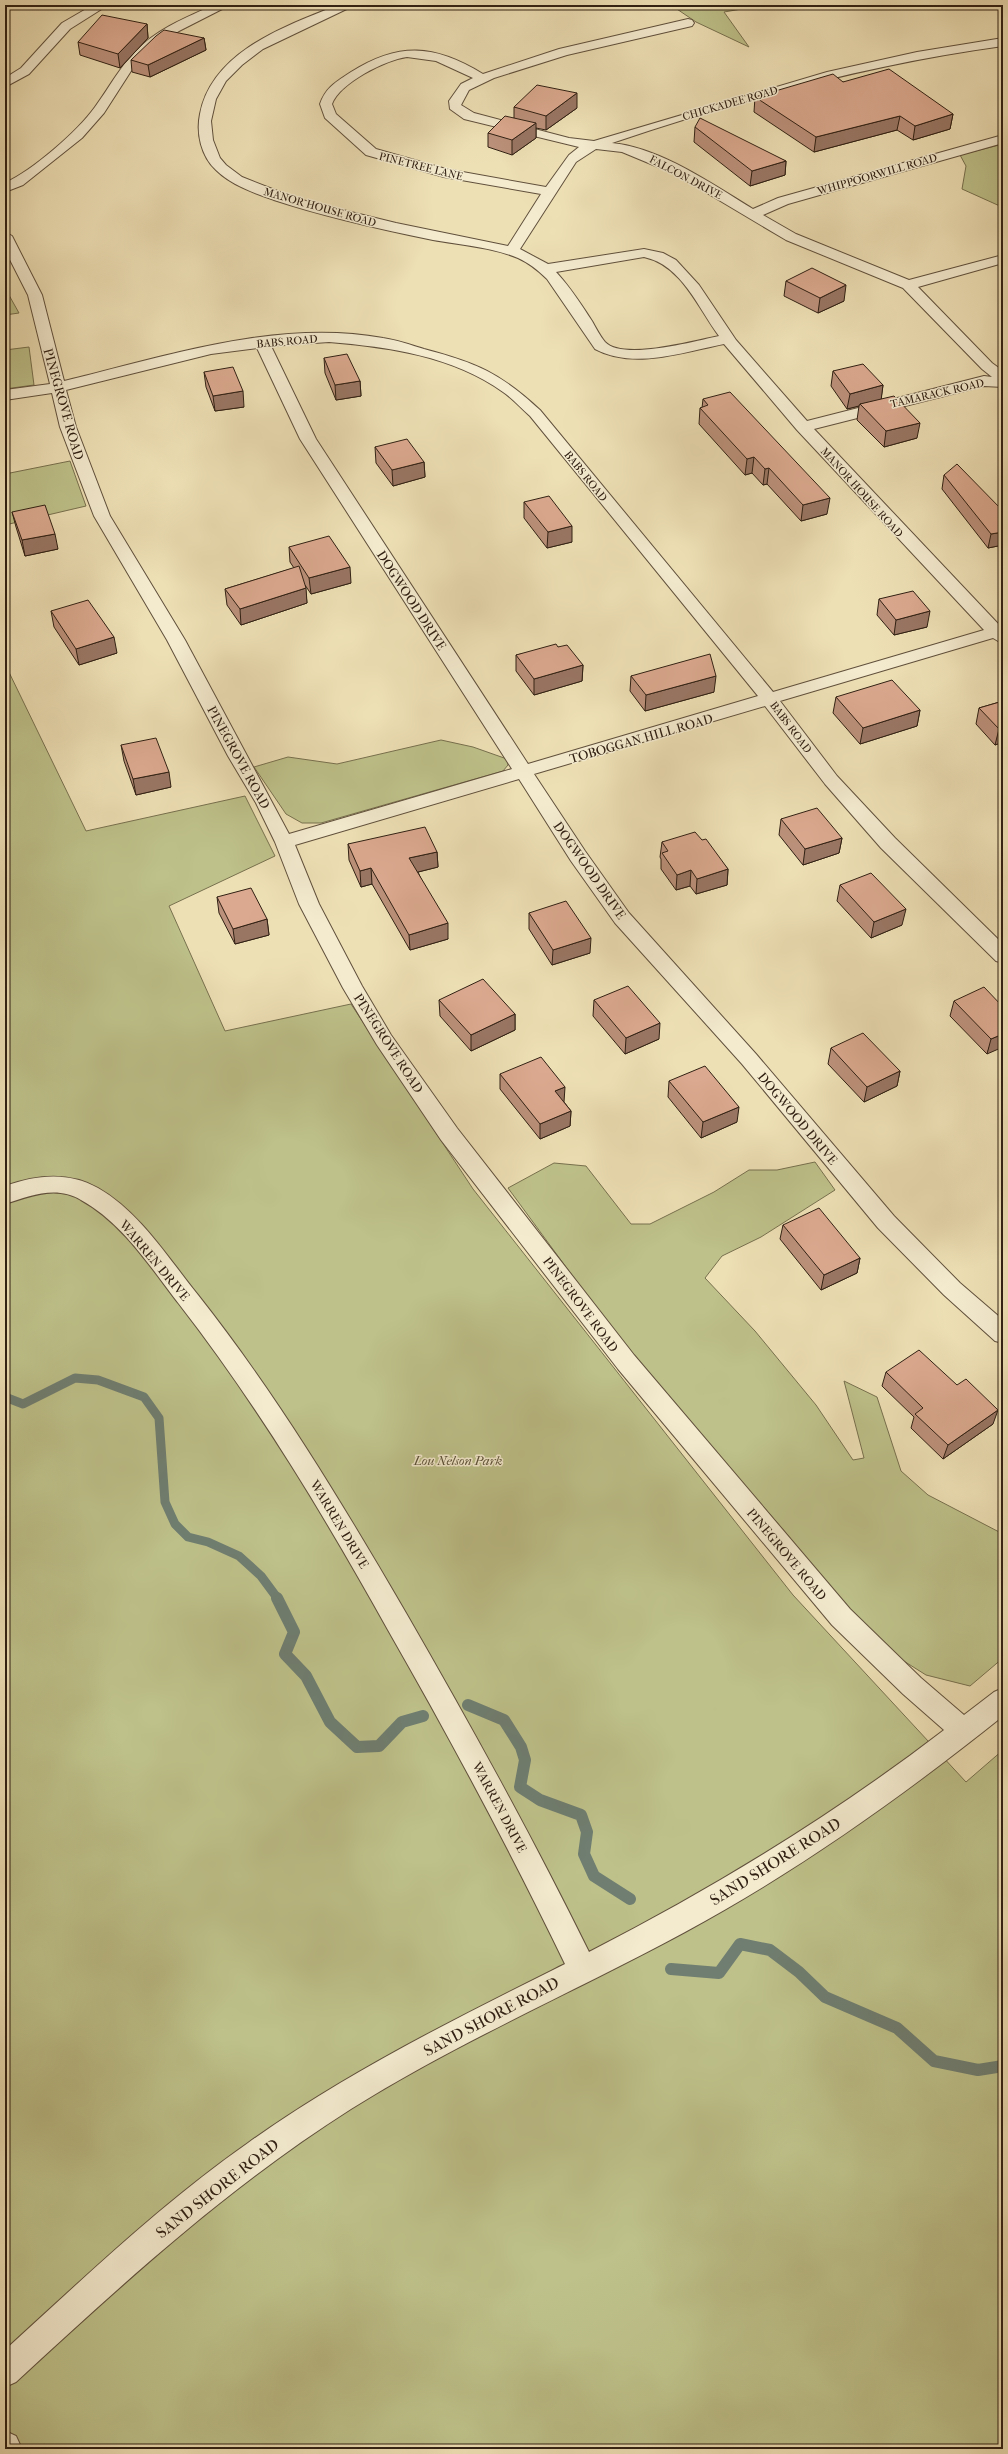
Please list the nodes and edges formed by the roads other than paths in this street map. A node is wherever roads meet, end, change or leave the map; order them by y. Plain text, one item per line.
1 (102, 5) edge
2 (224, 5) edge
3 (349, 5) edge
4 (688, 23) dead end
5 (1003, 42) edge
6 (481, 78) junction
7 (5, 83) edge
8 (1003, 139) edge
9 (598, 145) junction
10 (5, 188) edge
11 (548, 191) junction
12 (753, 214) junction
13 (5, 236) edge
14 (512, 252) junction
15 (1003, 259) edge
16 (546, 269) junction
17 (908, 285) junction
18 (728, 339) junction
19 (262, 343) junction
20 (1003, 378) edge
21 (1003, 382) edge
22 (59, 387) junction
23 (5, 395) edge
24 (802, 427) junction
25 (999, 635) edge
26 (770, 700) junction
27 (525, 772) junction
28 (284, 842) junction
29 (1003, 956) edge
30 (5, 1196) edge
31 (1003, 1334) edge
32 (1003, 1700) edge
33 (964, 1731) junction
34 (582, 1968) junction
35 (5, 2371) edge

1 - 7 street
2 - 10 street
3 - 14 street, MANOR HOUSE ROAD
4 - 6 street, FALCON DRIVE
5 - 9 street, CHICKADEE ROAD
6 - 9 street, FALCON DRIVE
6 - 11 street, PINETREE LANE
8 - 12 street, WHIPPOORWILL ROAD
9 - 11 street, CHICKADEE ROAD
9 - 12 street, FALCON DRIVE
11 - 14 street, CHICKADEE ROAD
12 - 17 street, FALCON DRIVE
13 - 22 street, PINEGROVE ROAD
14 - 16 street, MANOR HOUSE ROAD
15 - 17 street
16 - 18 street, MANOR HOUSE ROAD
16 - 18 street, MANOR HOUSE ROAD
17 - 20 street, FALCON DRIVE
18 - 24 street, MANOR HOUSE ROAD
19 - 22 street, BABS ROAD
19 - 26 street, BABS ROAD
19 - 27 street, DOGWOOD DRIVE
21 - 24 street, TAMARACK ROAD
22 - 23 street, BABS ROAD
22 - 28 street, PINEGROVE ROAD
24 - 25 street, MANOR HOUSE ROAD
25 - 26 street, TOBOGGAN HILL ROAD
26 - 27 street, TOBOGGAN HILL ROAD
26 - 29 street, BABS ROAD
27 - 28 street, TOBOGGAN HILL ROAD
27 - 31 street, DOGWOOD DRIVE
28 - 33 street, PINEGROVE ROAD
30 - 34 street, WARREN DRIVE
32 - 33 street, SAND SHORE ROAD
33 - 34 street, SAND SHORE ROAD
34 - 35 street, SAND SHORE ROAD

